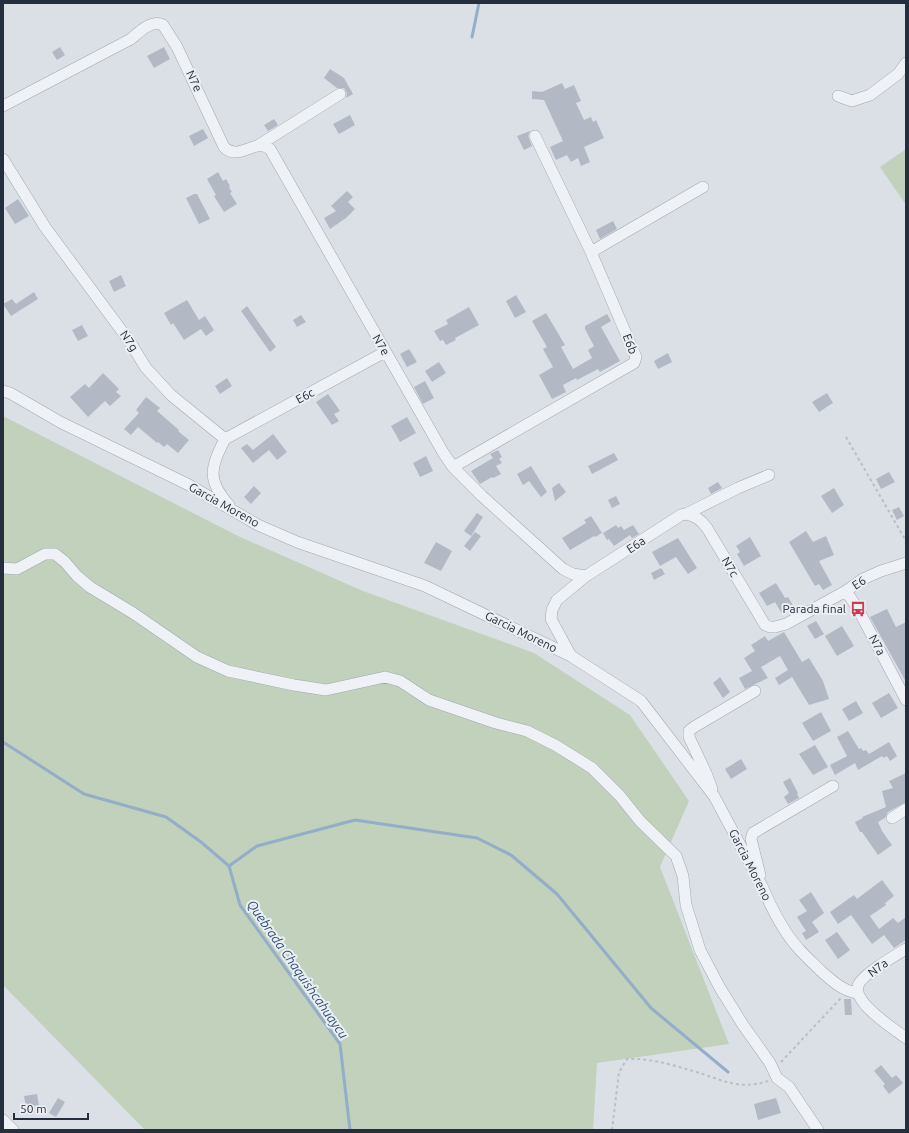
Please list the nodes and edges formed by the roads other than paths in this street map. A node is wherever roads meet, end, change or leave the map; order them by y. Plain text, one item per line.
1 (906, 63) edge
2 (340, 94) dead end
3 (838, 96) dead end
4 (3, 106) edge
5 (535, 136) dead end
6 (259, 145) junction
7 (3, 159) edge
8 (704, 188) dead end
9 (591, 252) junction
10 (385, 352) junction
11 (3, 391) edge
12 (224, 439) junction
13 (453, 467) junction
14 (769, 475) dead end
15 (237, 513) junction
16 (686, 514) junction
17 (906, 563) edge
18 (3, 568) edge
19 (586, 576) junction
20 (846, 591) junction
21 (770, 627) joint
22 (571, 656) junction
23 (755, 691) dead end
24 (906, 700) edge
25 (833, 786) dead end
26 (714, 796) junction
27 (906, 809) edge
28 (892, 818) dead end
29 (762, 886) junction
30 (906, 949) edge
31 (857, 993) junction
32 (906, 1038) edge
33 (3, 1120) edge
34 (13, 1130) edge
35 (818, 1130) edge

1 - 3 street
2 - 6 street
4 - 6 street, N7e
5 - 9 street, E6b
6 - 10 street, N7e
7 - 12 street, N7g
8 - 9 street
9 - 13 street, E6b
10 - 12 street, E6c
10 - 13 street, N7e
11 - 15 street, Garcia Moreno
12 - 15 street
13 - 19 street, N7e
14 - 16 street, E6a
15 - 22 street, Garcia Moreno
16 - 19 street, E6a
16 - 21 street, N7c
17 - 20 street, E6
18 - 35 street
19 - 22 street
20 - 21 street, E6
20 - 24 street, N7a
22 - 26 street, Garcia Moreno
23 - 26 street
25 - 29 street
26 - 29 street, Garcia Moreno
27 - 28 street
29 - 31 street, Garcia Moreno
30 - 31 street, N7a
31 - 32 street
33 - 34 street

